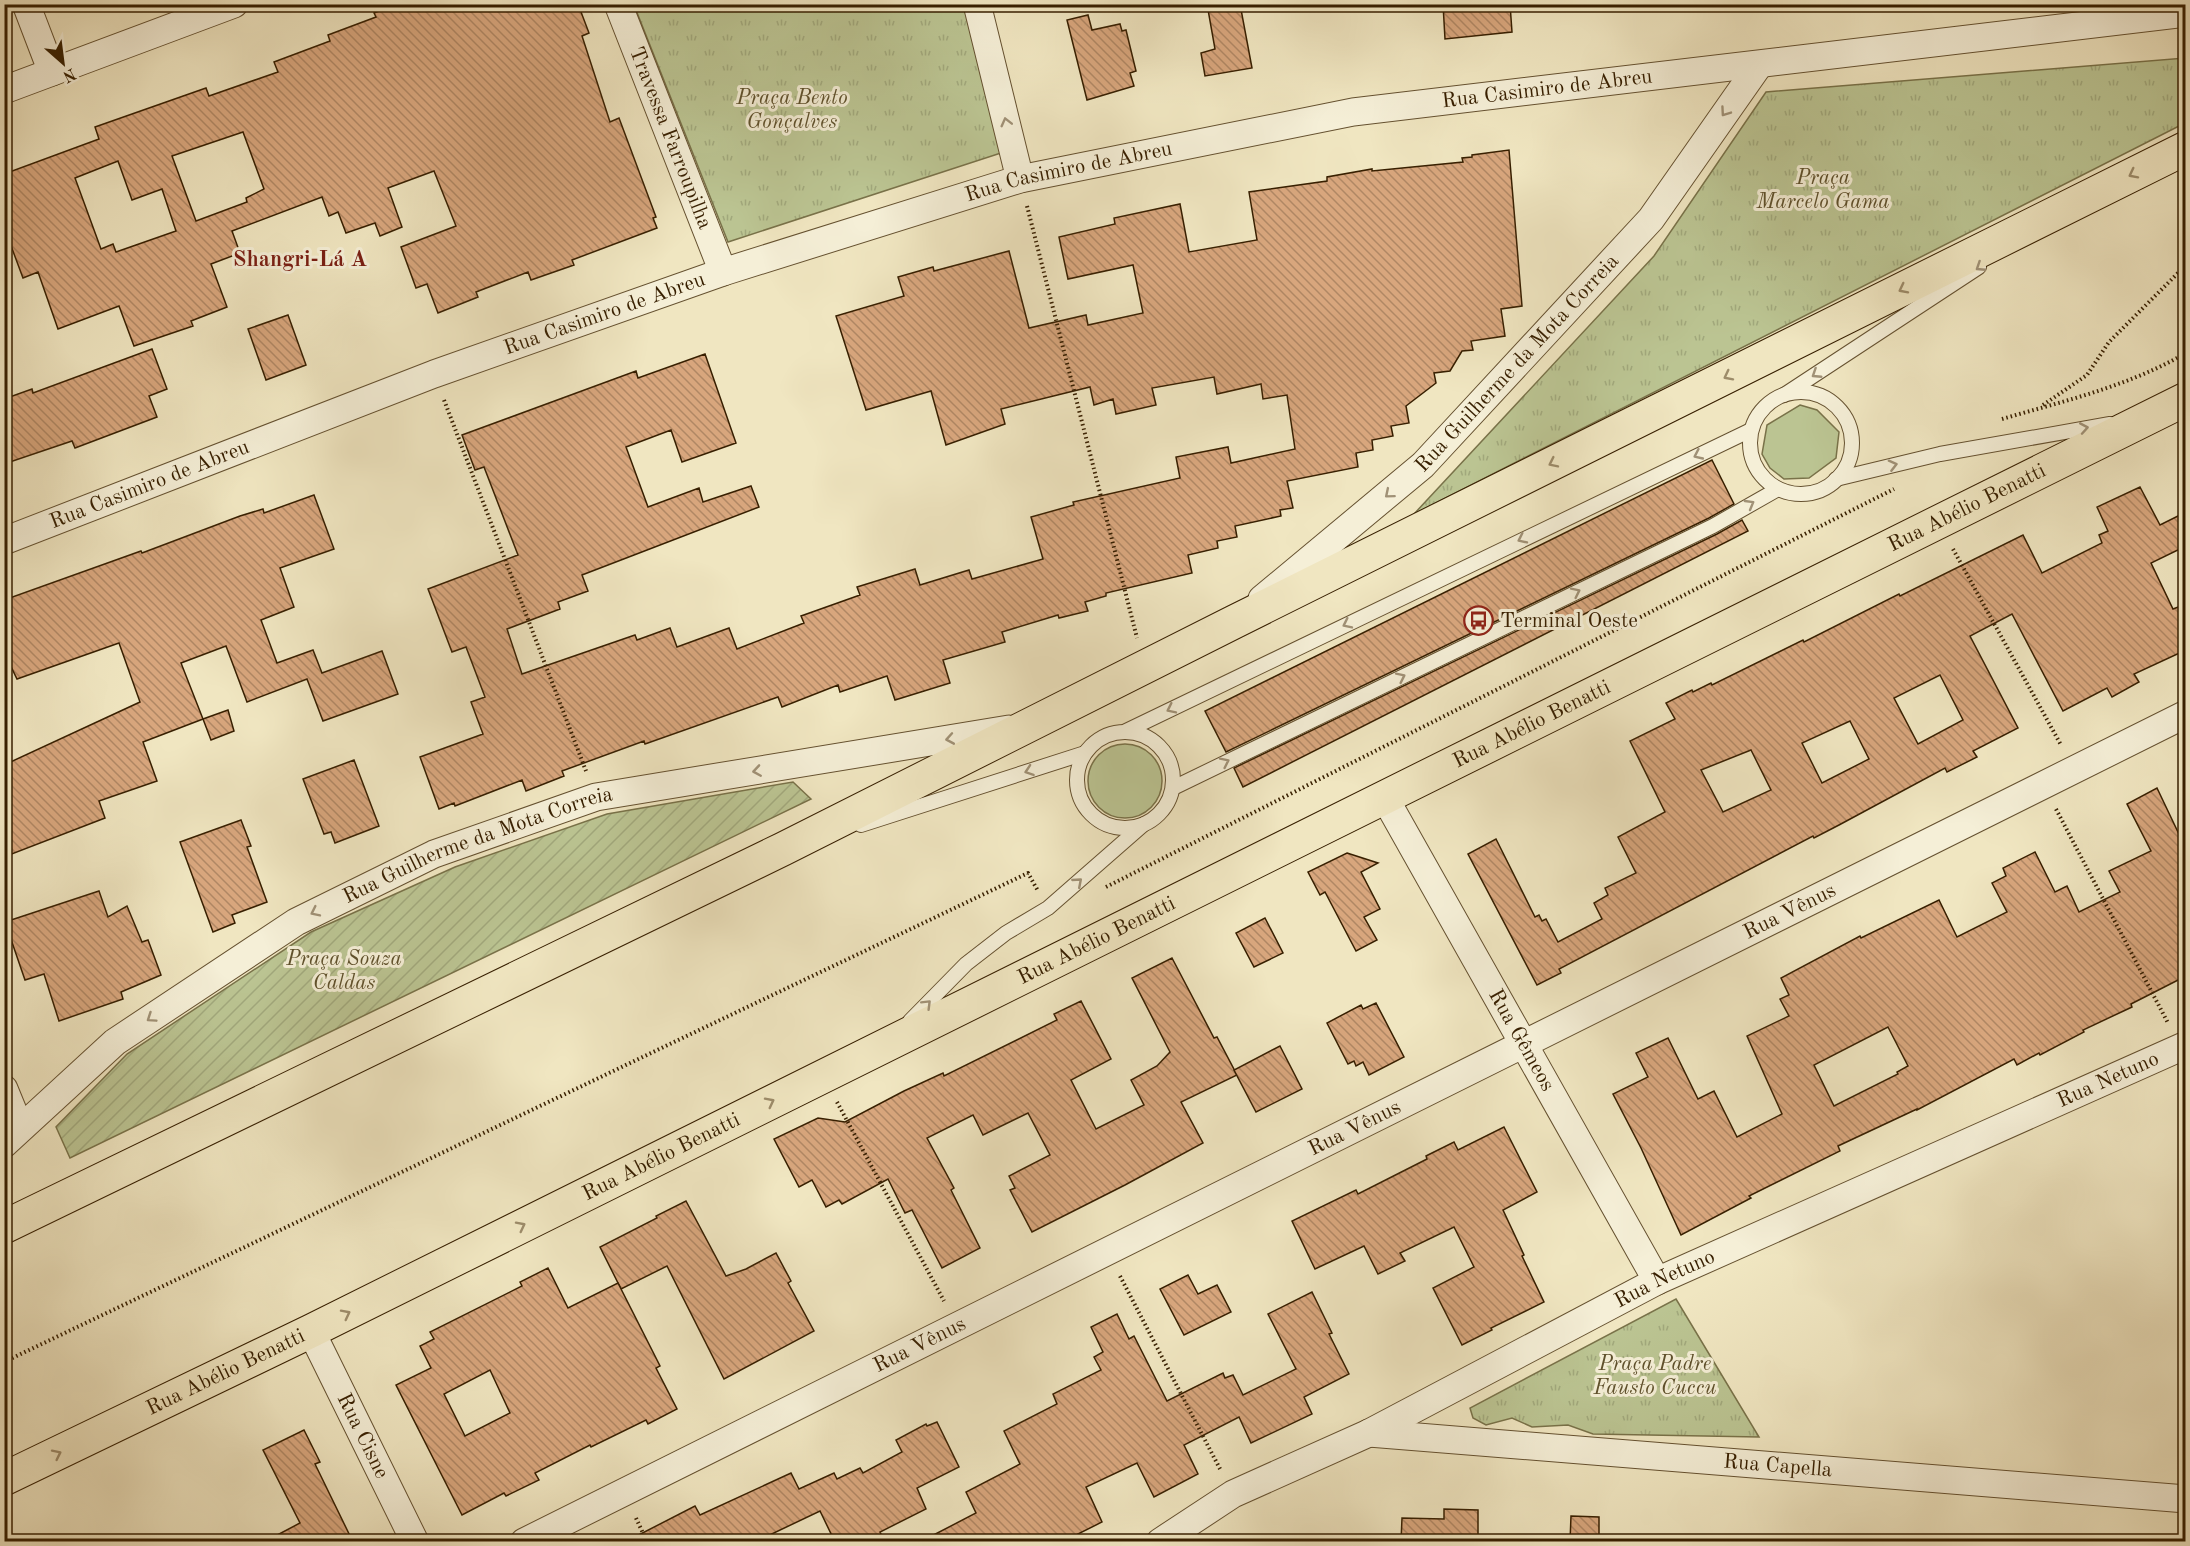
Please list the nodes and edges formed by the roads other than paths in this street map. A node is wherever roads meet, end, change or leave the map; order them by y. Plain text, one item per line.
1 (26, 4) edge
2 (234, 4) edge
3 (618, 4) edge
4 (977, 4) edge
5 (2186, 13) edge
6 (1759, 64) junction
7 (52, 72) junction
8 (4, 90) edge
9 (2186, 148) edge
10 (1020, 179) junction
11 (2081, 200) junction
12 (723, 272) junction
13 (1784, 395) junction
14 (2186, 399) edge
15 (2152, 416) junction
16 (1751, 430) junction
17 (1836, 479) junction
18 (1778, 489) junction
19 (4, 541) edge
20 (1234, 622) junction
21 (2186, 714) edge
22 (1028, 725) junction
23 (1126, 731) junction
24 (1084, 753) junction
25 (1173, 788) junction
26 (1385, 798) junction
27 (1144, 824) junction
28 (783, 849) junction
29 (1523, 1043) junction
30 (886, 1046) junction
31 (2183, 1047) edge
32 (4, 1089) edge
33 (12, 1136) edge
34 (4, 1227) edge
35 (1657, 1281) junction
36 (311, 1331) junction
37 (1369, 1433) junction
38 (4, 1479) edge
39 (2186, 1499) edge
40 (415, 1542) edge
41 (524, 1542) edge
42 (1160, 1542) edge

1 - 7 street
2 - 7 street
3 - 12 street, Travessa Farroupilha
10 -> 4 street
5 - 6 street, Rua Casimiro de Abreu
6 - 10 street, Rua Casimiro de Abreu
6 -> 20 street, Rua Guilherme da Mota Correia
7 - 8 street
9 -> 11 main road
10 - 12 street, Rua Casimiro de Abreu
11 -> 13 lane
11 -> 20 main road
12 - 19 street, Rua Casimiro de Abreu
13 - 16 lane
13 - 17 lane
14 - 15 main road, Rua Abélio Benatti
17 -> 15 lane
15 - 26 main road, Rua Abélio Benatti
16 - 18 lane
16 -> 23 lane
17 - 18 lane
25 -> 18 lane
20 - 22 main road
21 - 29 street, Rua Vênus
22 - 28 main road
22 -> 33 street, Rua Guilherme da Mota Correia
23 - 24 lane
23 - 25 lane
24 - 27 lane
24 -> 28 lane
25 - 27 lane
26 - 29 street, Rua Gêmeos
26 - 30 main road, Rua Abélio Benatti
30 -> 27 lane
28 - 34 main road
29 - 35 street, Rua Gêmeos
29 - 41 street, Rua Vênus
36 -> 30 main road, Rua Abélio Benatti
31 - 35 street, Rua Netuno
32 - 33 street
35 - 37 street, Rua Netuno
38 -> 36 main road, Rua Abélio Benatti
36 - 40 street, Rua Cisne
37 - 39 street, Rua Capella
37 - 42 street, Rua Netuno

